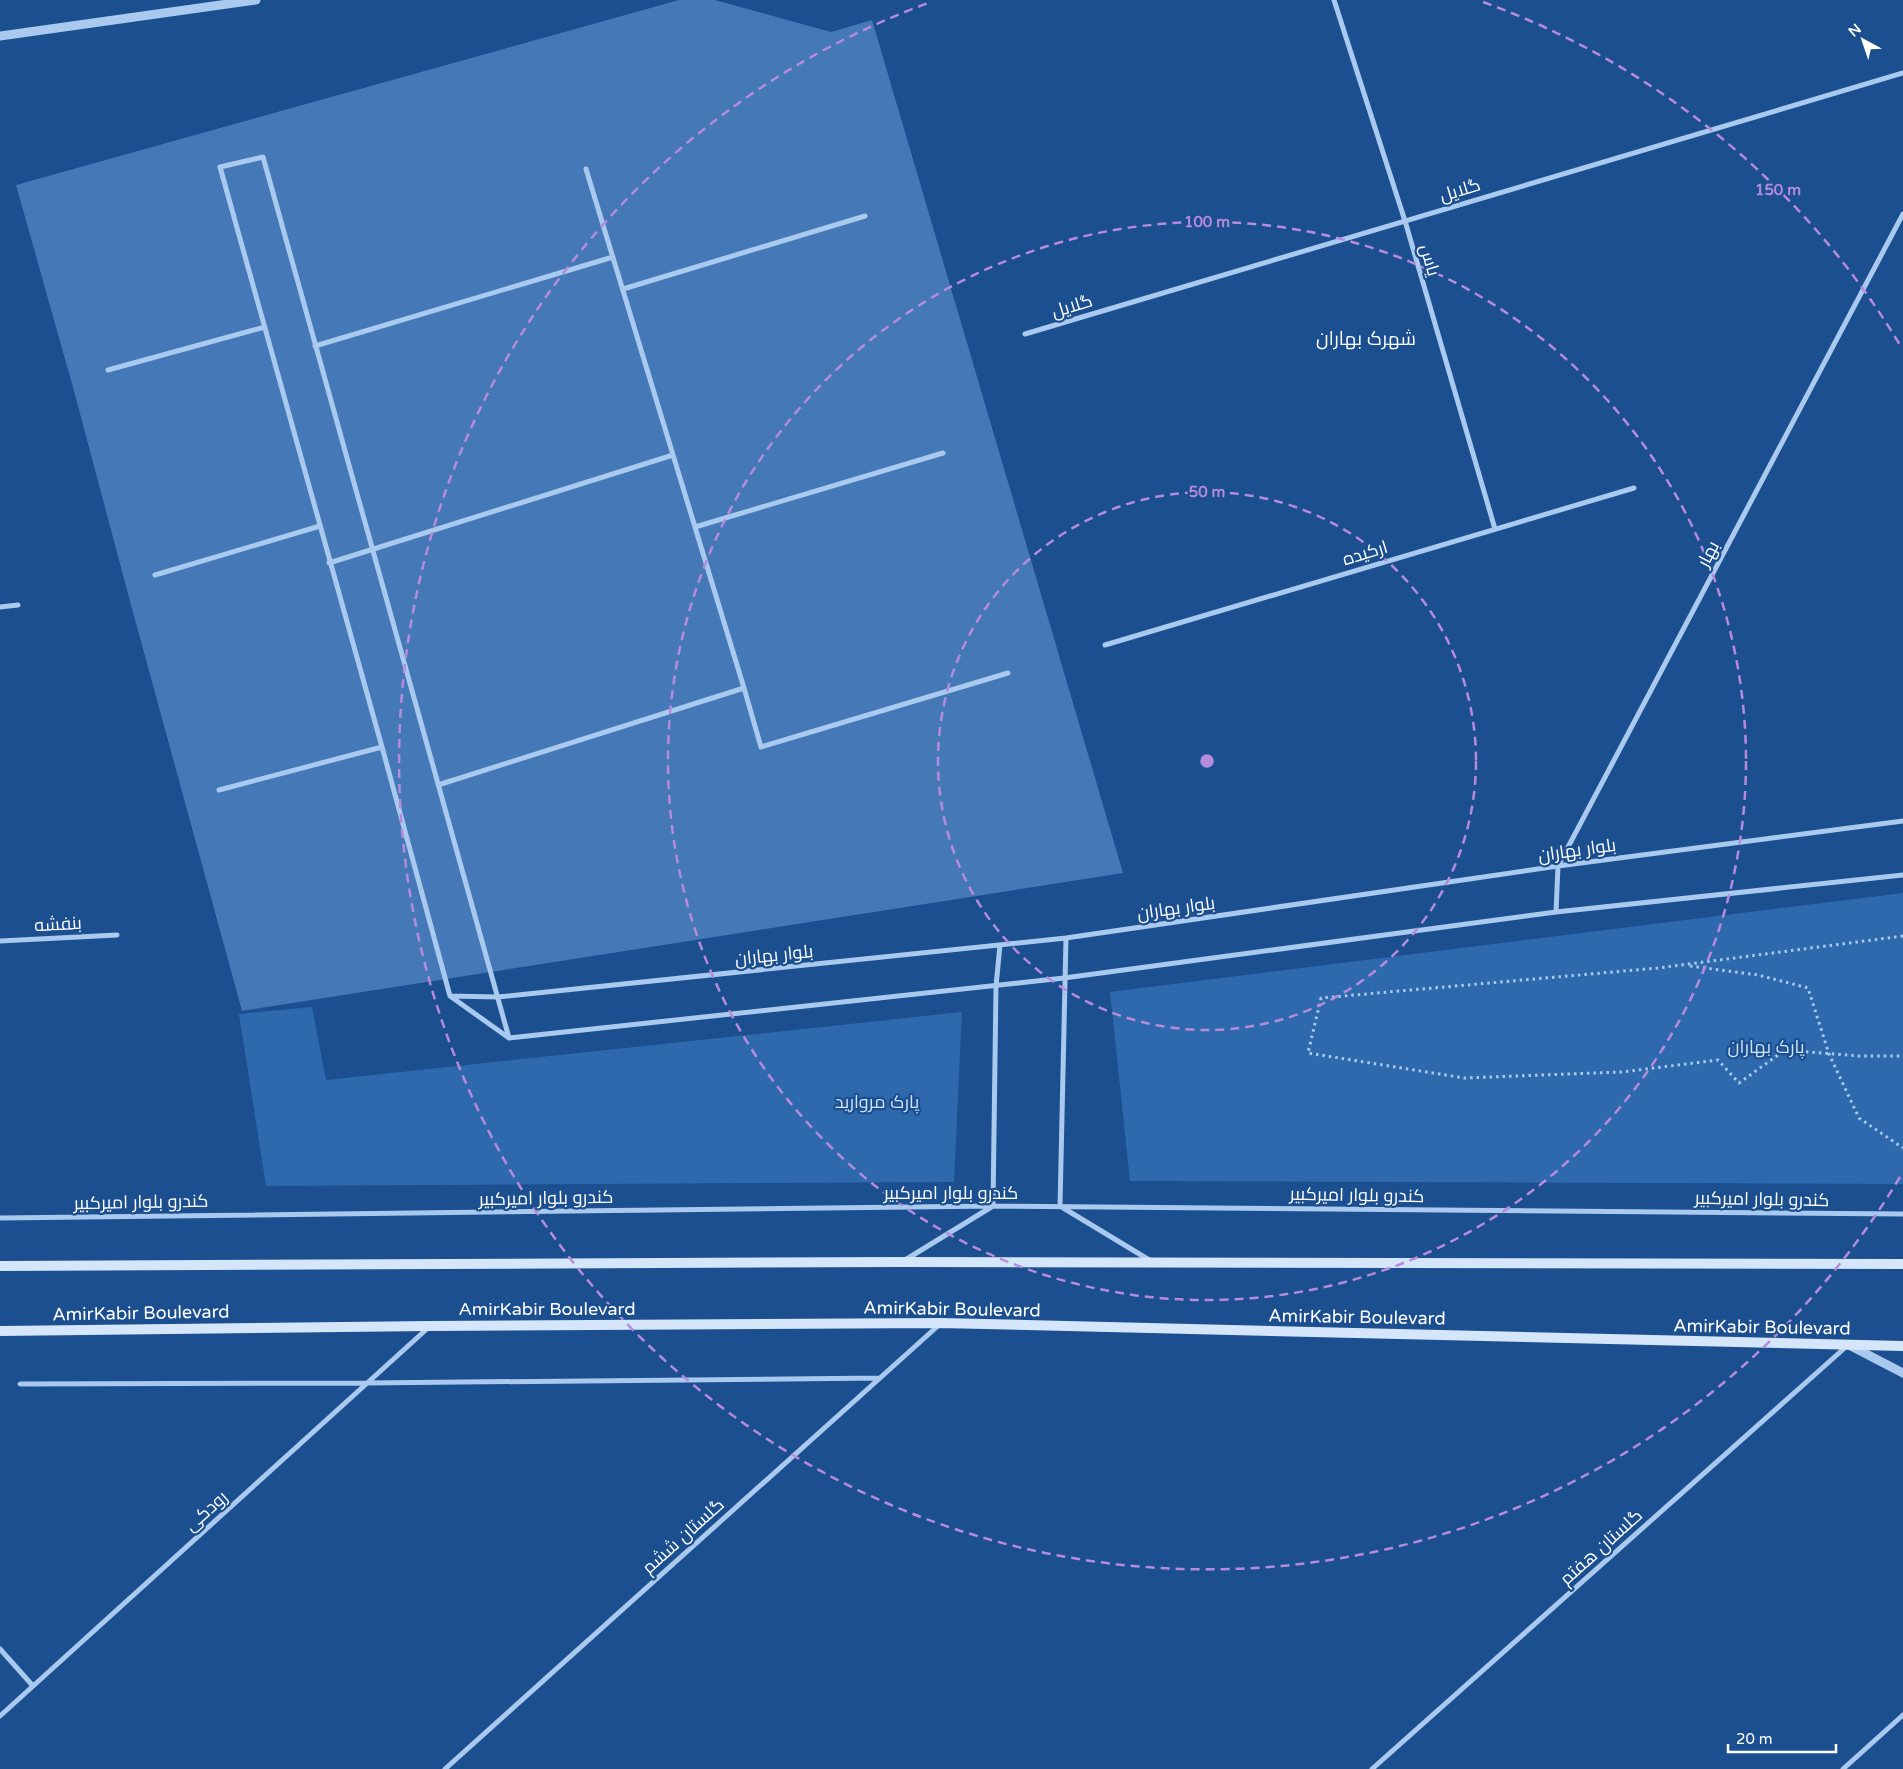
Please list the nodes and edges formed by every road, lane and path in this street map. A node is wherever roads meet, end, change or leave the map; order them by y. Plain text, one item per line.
1 (256, 0) edge
2 (1334, 0) edge
3 (0, 36) edge
4 (1903, 73) edge
5 (586, 169) dead end
6 (1903, 214) edge
7 (865, 216) dead end
8 (1405, 221) junction
9 (613, 257) junction
10 (622, 289) junction
11 (265, 327) junction
12 (1025, 334) dead end
13 (315, 346) junction
14 (108, 370) dead end
15 (943, 453) dead end
16 (673, 455) junction
17 (1634, 488) dead end
18 (320, 526) junction
19 (695, 527) junction
20 (1495, 529) junction
21 (372, 549) junction
22 (329, 563) junction
23 (155, 575) dead end
24 (18, 605) dead end
25 (0, 607) edge
26 (1105, 645) dead end
27 (1008, 673) dead end
28 (744, 688) junction
29 (382, 747) junction
30 (438, 785) junction
31 (219, 790) dead end
32 (1903, 821) edge
33 (1558, 866) junction
34 (1903, 875) edge
35 (1556, 912) junction
36 (117, 935) dead end
37 (1903, 936) edge
38 (1066, 938) junction
39 (0, 941) edge
40 (1000, 945) junction
41 (1685, 965) junction
42 (1064, 978) junction
43 (996, 986) junction
44 (450, 996) junction
45 (498, 997) junction
46 (509, 1038) junction
47 (1829, 1054) junction
48 (1903, 1056) edge
49 (1903, 1148) edge
50 (993, 1206) junction
51 (1060, 1206) junction
52 (1903, 1214) edge
53 (0, 1218) edge
54 (902, 1262) junction
55 (1154, 1262) junction
56 (1903, 1264) edge
57 (0, 1266) edge
58 (940, 1323) junction
59 (430, 1326) junction
60 (0, 1332) edge
61 (1848, 1345) junction
62 (1903, 1346) edge
63 (1903, 1374) edge
64 (880, 1378) junction
65 (367, 1383) junction
66 (20, 1384) dead end
67 (0, 1649) edge
68 (33, 1686) junction
69 (1903, 1715) edge
70 (0, 1716) edge
71 (445, 1769) edge
72 (1372, 1769) edge
73 (1843, 1769) edge

1 - 3 street
2 - 8 street, یاس
4 - 8 street, گلایل
5 - 9 street
6 - 33 street, بهار
7 - 10 street
8 - 12 street, گلایل
8 - 20 street, یاس
9 - 10 street
9 - 13 street
10 - 16 street
11 - 13 street
11 - 14 street
11 - 18 street
13 - 21 street
15 - 19 street
16 - 19 street
16 - 21 street
17 - 20 street, ارکیده
18 - 22 street
18 - 23 street
19 - 28 street
20 - 26 street, ارکیده
21 - 22 street
21 - 30 street
22 - 29 street
24 - 25 street
27 - 28 street
28 - 30 street
29 - 31 street
29 - 44 street
30 - 45 street
32 - 33 street, بلوار بهاران
33 - 35 street, بهار
33 - 38 street, بلوار بهاران
34 - 35 street
35 - 42 street
36 - 39 street, بنفشه
37 - 41 path
38 - 40 street, بلوار بهاران
38 - 42 street
40 - 43 street
40 - 45 street, بلوار بهاران
41 - 47 path
41 - 47 path
42 - 43 street
42 - 51 street
43 - 46 street
43 - 50 street
44 - 45 street, بلوار بهاران
44 - 46 street
45 - 46 street
47 - 48 path
47 - 49 path
50 - 51 street, کندرو بلوار امیرکبیر
50 - 53 street, کندرو بلوار امیرکبیر
50 - 54 street
51 - 52 street, کندرو بلوار امیرکبیر
51 - 55 street
54 - 55 main road
54 - 57 main road
55 - 56 main road
58 - 59 main road, AmirKabir Boulevard
58 - 61 main road, AmirKabir Boulevard
58 - 64 street, گلستان ششم
59 - 60 main road, AmirKabir Boulevard
59 - 65 street, رودکی
61 - 62 main road, AmirKabir Boulevard
61 - 63 street
61 - 72 street, گلستان هفتم
64 - 65 street
64 - 71 street, گلستان ششم
65 - 66 street
65 - 68 street, رودکی
67 - 68 street
68 - 70 street, رودکی
69 - 73 street

